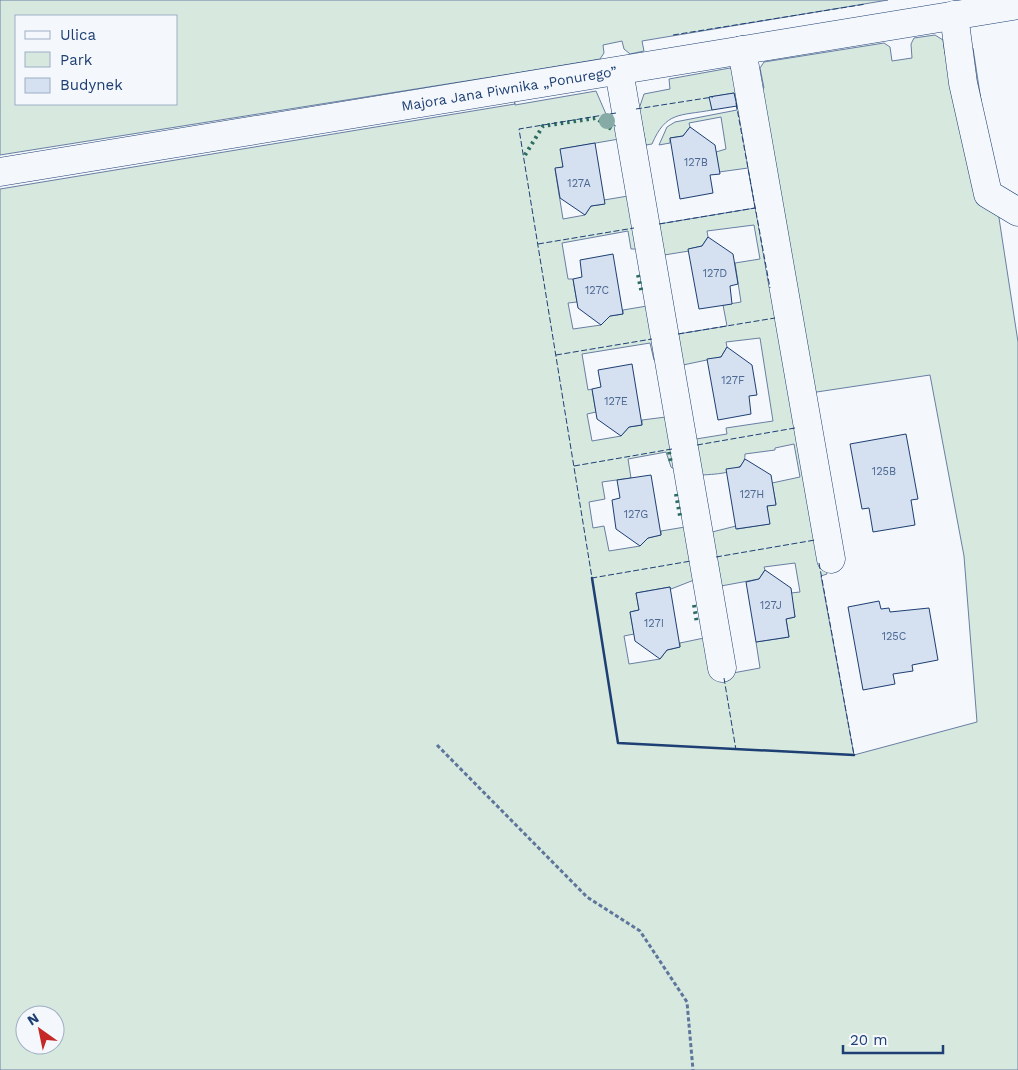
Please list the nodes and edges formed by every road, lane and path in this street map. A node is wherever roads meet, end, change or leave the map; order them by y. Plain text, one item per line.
1 (1018, 5) edge
2 (954, 15) junction
3 (742, 50) junction
4 (619, 70) junction
5 (0, 172) edge
6 (1018, 212) edge
7 (831, 558) dead end
8 (722, 668) dead end
9 (437, 745) dead end
10 (693, 1070) edge

1 - 2 street, Majora Jana Piwnika „Ponurego”
2 - 3 street, Majora Jana Piwnika „Ponurego”
2 - 6 street
3 - 4 street, Majora Jana Piwnika „Ponurego”
3 - 7 street
4 - 5 street, Majora Jana Piwnika „Ponurego”
4 - 8 street
9 - 10 path

